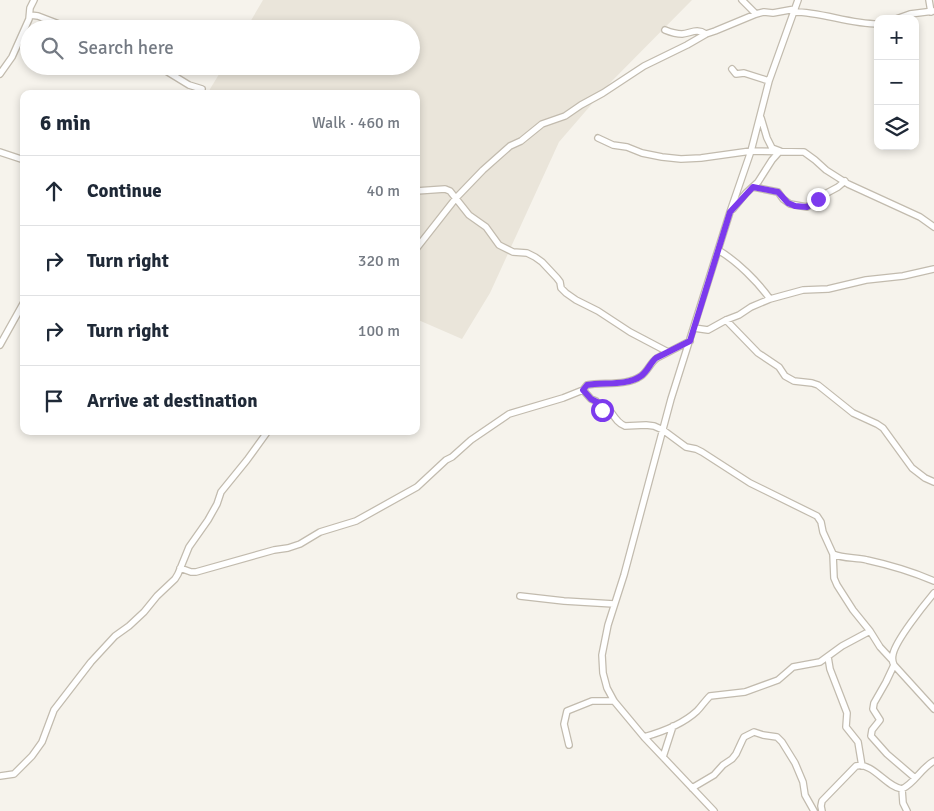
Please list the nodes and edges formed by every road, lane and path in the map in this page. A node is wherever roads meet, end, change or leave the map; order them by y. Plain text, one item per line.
1 (34, 0) edge
2 (742, 0) edge
3 (798, 0) edge
4 (929, 0) edge
5 (794, 10) junction
6 (932, 11) edge
7 (756, 14) junction
8 (30, 15) junction
9 (907, 15) edge
10 (28, 20) edge
11 (48, 20) edge
12 (874, 24) edge
13 (665, 30) dead end
14 (706, 34) junction
15 (20, 38) edge
16 (732, 69) dead end
17 (0, 74) edge
18 (173, 75) edge
19 (770, 81) junction
20 (202, 89) dead end
21 (760, 116) junction
22 (598, 138) dead end
23 (751, 151) junction
24 (780, 151) junction
25 (0, 152) edge
26 (20, 159) edge
27 (844, 181) junction
28 (753, 187) junction
29 (420, 191) edge
30 (456, 198) junction
31 (730, 212) junction
32 (934, 227) edge
33 (420, 244) edge
34 (718, 250) junction
35 (934, 269) edge
36 (770, 300) junction
37 (20, 309) edge
38 (726, 320) junction
39 (694, 328) junction
40 (690, 341) junction
41 (0, 346) edge
42 (668, 352) junction
43 (583, 390) junction
44 (663, 430) junction
45 (265, 435) edge
46 (934, 482) edge
47 (833, 554) junction
48 (180, 568) junction
49 (934, 581) edge
50 (934, 593) edge
51 (520, 596) dead end
52 (614, 604) junction
53 (870, 631) junction
54 (828, 657) junction
55 (893, 663) junction
56 (614, 701) junction
57 (934, 709) edge
58 (673, 726) junction
59 (644, 736) junction
60 (570, 745) dead end
61 (663, 757) junction
62 (934, 761) edge
63 (862, 766) junction
64 (0, 776) edge
65 (915, 778) junction
66 (692, 788) junction
67 (902, 789) junction
68 (714, 811) edge
69 (814, 811) edge
70 (822, 811) edge
71 (907, 811) edge

1 - 8 street
2 - 7 street
3 - 5 street
4 - 6 street
5 - 7 street
5 - 12 street
5 - 19 street
6 - 9 street
7 - 14 street
8 - 10 street
8 - 11 street
13 - 14 street
14 - 30 street
15 - 17 street
16 - 19 street
18 - 20 street
19 - 21 street
21 - 23 street
21 - 24 street
22 - 23 street
23 - 24 street
23 - 31 street
24 - 27 street
24 - 28 street
25 - 26 street
27 - 28 street
27 - 32 street
28 - 31 street
29 - 30 street
30 - 33 street
30 - 42 street
31 - 34 street
34 - 36 street
34 - 39 street
35 - 36 street
36 - 38 street
37 - 41 street
38 - 39 street
38 - 46 street
39 - 40 street
40 - 42 street
40 - 44 street
42 - 43 street
43 - 44 street
43 - 48 street
44 - 47 street
44 - 52 street
45 - 48 street
47 - 49 street
47 - 53 street
48 - 64 street
50 - 55 street
51 - 52 street
52 - 56 street
53 - 54 street
53 - 55 street
54 - 58 street
54 - 63 street
55 - 57 street
55 - 65 street
56 - 59 street
56 - 60 street
58 - 59 street
58 - 61 street
59 - 61 street
61 - 66 street
62 - 65 street
63 - 67 street
63 - 70 street
65 - 67 street
66 - 68 street
66 - 69 street
67 - 71 street

